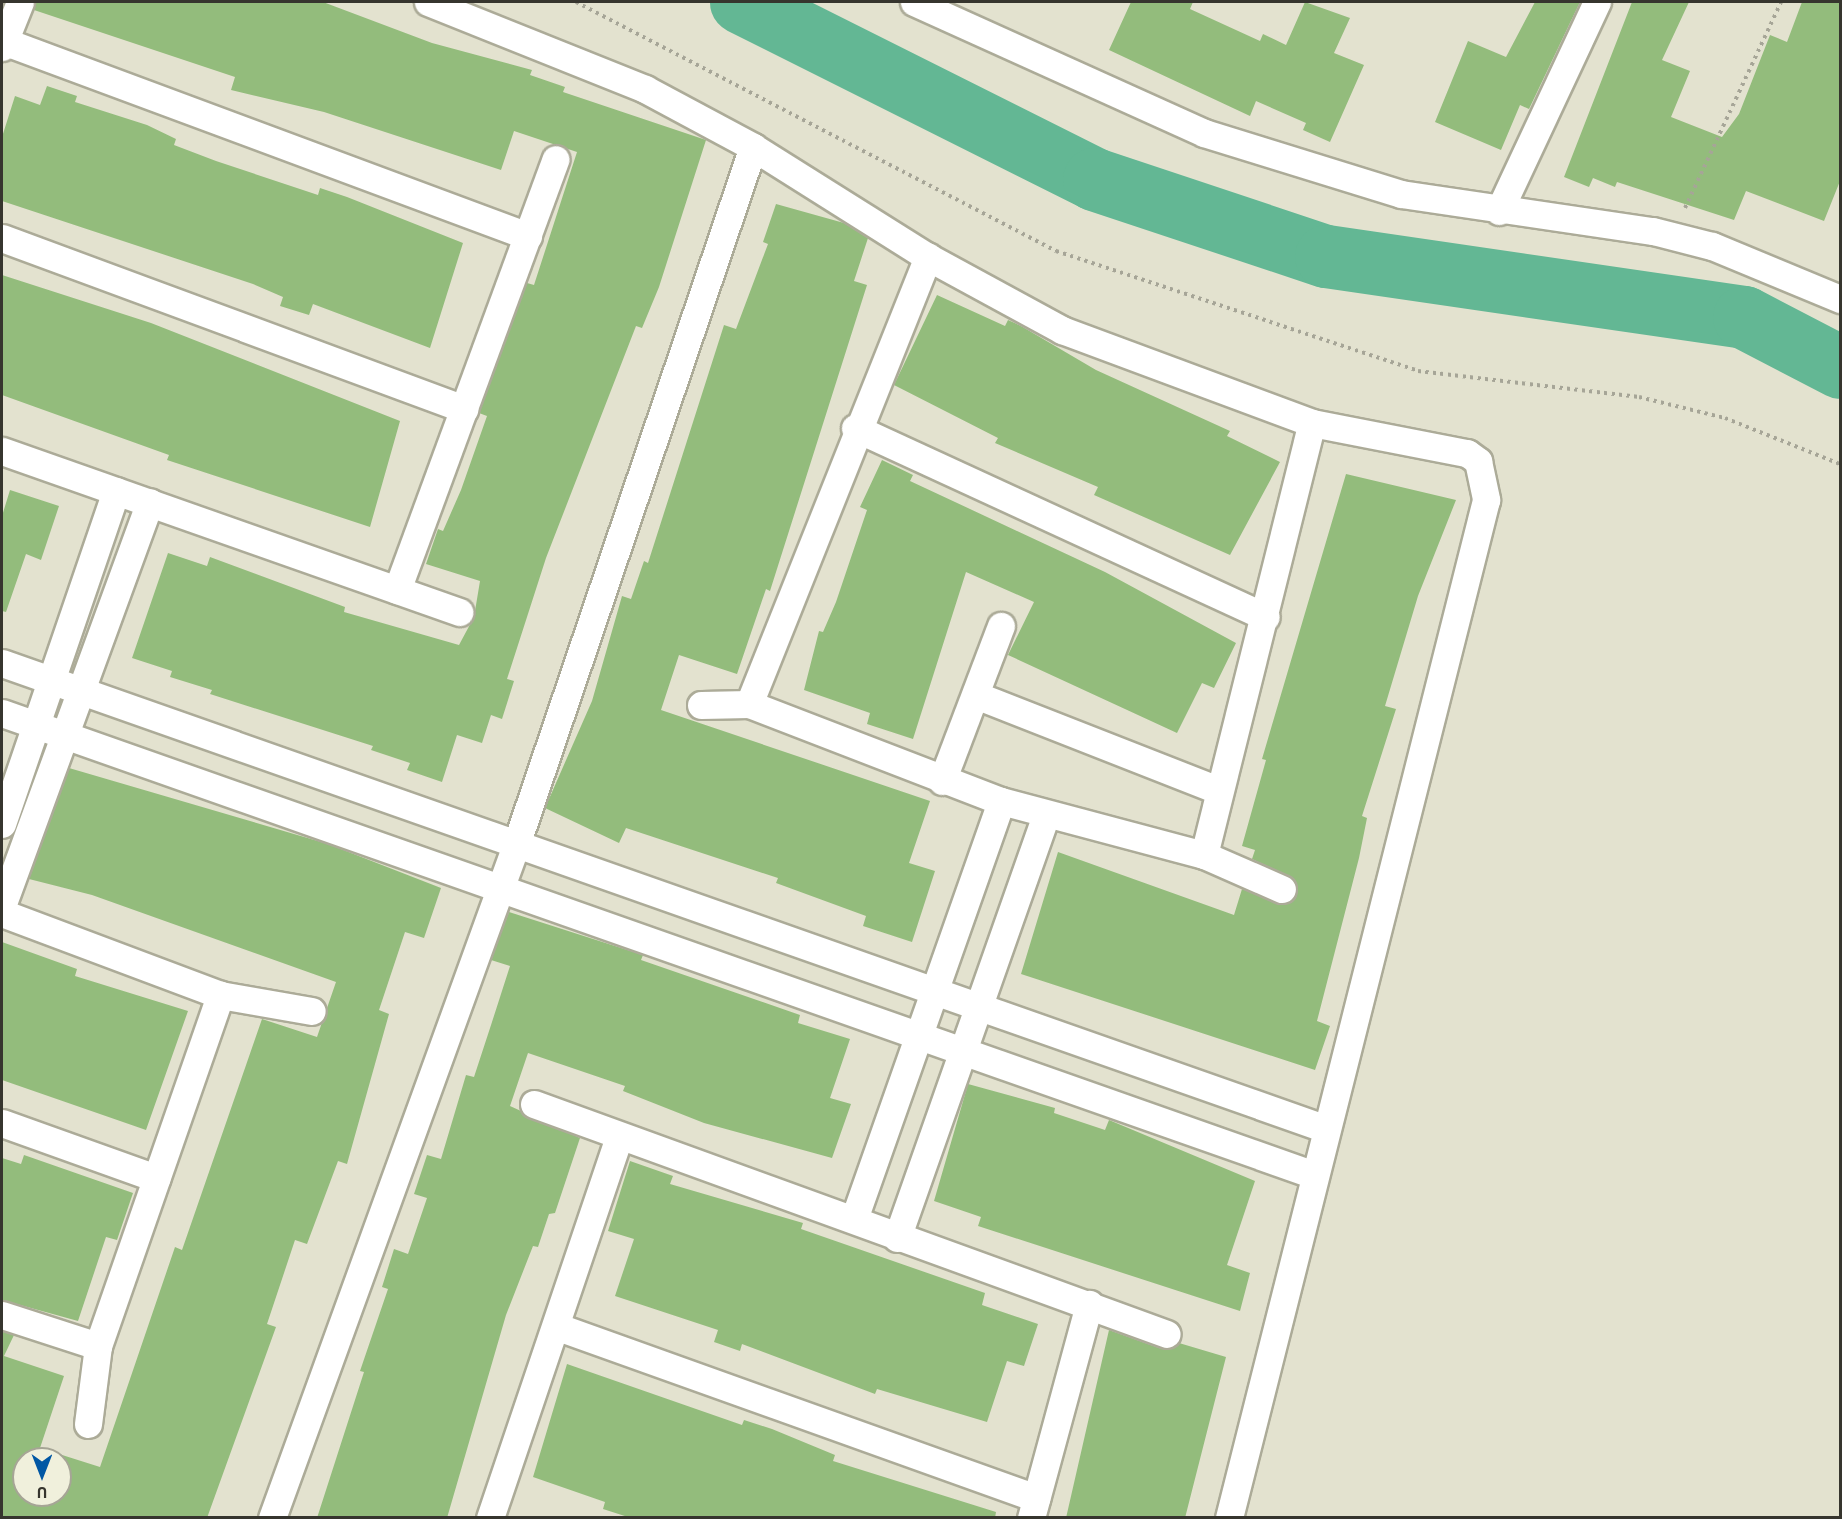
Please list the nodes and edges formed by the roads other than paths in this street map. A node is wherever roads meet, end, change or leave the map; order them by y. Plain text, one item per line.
1 (20, 2) edge
2 (428, 2) edge
3 (914, 2) edge
4 (1597, 2) edge
5 (4, 45) edge
6 (753, 147) junction
7 (556, 159) dead end
8 (1499, 211) junction
9 (528, 236) junction
10 (2, 238) edge
11 (928, 257) junction
12 (1840, 298) edge
13 (464, 408) junction
14 (1312, 423) junction
15 (855, 428) junction
16 (2, 451) edge
17 (116, 491) junction
18 (150, 501) junction
19 (397, 590) junction
20 (459, 612) dead end
21 (1266, 618) junction
22 (1001, 626) dead end
23 (2, 663) edge
24 (51, 681) junction
25 (81, 690) junction
26 (978, 696) junction
27 (749, 704) junction
28 (701, 705) dead end
29 (2, 713) edge
30 (35, 725) junction
31 (65, 734) junction
32 (942, 781) junction
33 (1218, 790) junction
34 (1001, 801) junction
35 (1046, 814) junction
36 (2, 824) edge
37 (516, 845) junction
38 (1204, 855) junction
39 (500, 888) junction
40 (1282, 889) dead end
41 (2, 906) edge
42 (2, 913) edge
43 (934, 990) junction
44 (220, 995) junction
45 (976, 1008) junction
46 (312, 1011) dead end
47 (918, 1035) junction
48 (961, 1052) junction
49 (534, 1104) dead end
50 (2, 1123) edge
51 (1324, 1128) junction
52 (618, 1139) junction
53 (1312, 1174) junction
54 (156, 1178) junction
55 (854, 1219) junction
56 (897, 1238) junction
57 (1089, 1304) junction
58 (2, 1315) edge
59 (558, 1327) junction
60 (1167, 1334) dead end
61 (98, 1346) junction
62 (88, 1424) dead end
63 (1034, 1508) edge
64 (494, 1516) edge
65 (272, 1518) edge
66 (1229, 1518) edge

1 - 5 street
2 - 6 street
3 - 8 street
4 - 8 street
5 - 9 street
6 - 11 street
6 - 37 street
7 - 9 street
8 - 12 street
9 - 13 street
10 - 13 street
11 - 14 street
11 - 15 street
13 - 19 street
14 - 21 street
14 - 51 street
15 - 21 street
15 - 27 street
16 - 17 street
17 - 18 street
17 - 24 street
18 - 19 street
18 - 25 street
19 - 20 street
21 - 33 street
22 - 26 street
23 - 24 street
24 - 25 street
24 - 30 street
25 - 31 street
25 - 37 street
26 - 32 street
26 - 33 street
27 - 28 street
27 - 32 street
29 - 30 street
30 - 31 street
30 - 36 street
31 - 39 street
31 - 41 street
32 - 34 street
33 - 38 street
34 - 35 street
34 - 43 street
35 - 38 street
35 - 45 street
37 - 39 street
37 - 43 street
38 - 40 street
39 - 47 street
39 - 65 street
42 - 44 street
43 - 45 street
43 - 47 street
44 - 46 street
44 - 54 street
45 - 48 street
45 - 51 street
47 - 48 street
47 - 55 street
48 - 53 street
48 - 56 street
49 - 52 street
50 - 54 street
51 - 53 street
52 - 55 street
52 - 59 street
53 - 66 street
54 - 61 street
55 - 56 street
56 - 57 street
57 - 60 street
57 - 63 street
58 - 61 street
59 - 63 street
59 - 64 street
61 - 62 street

